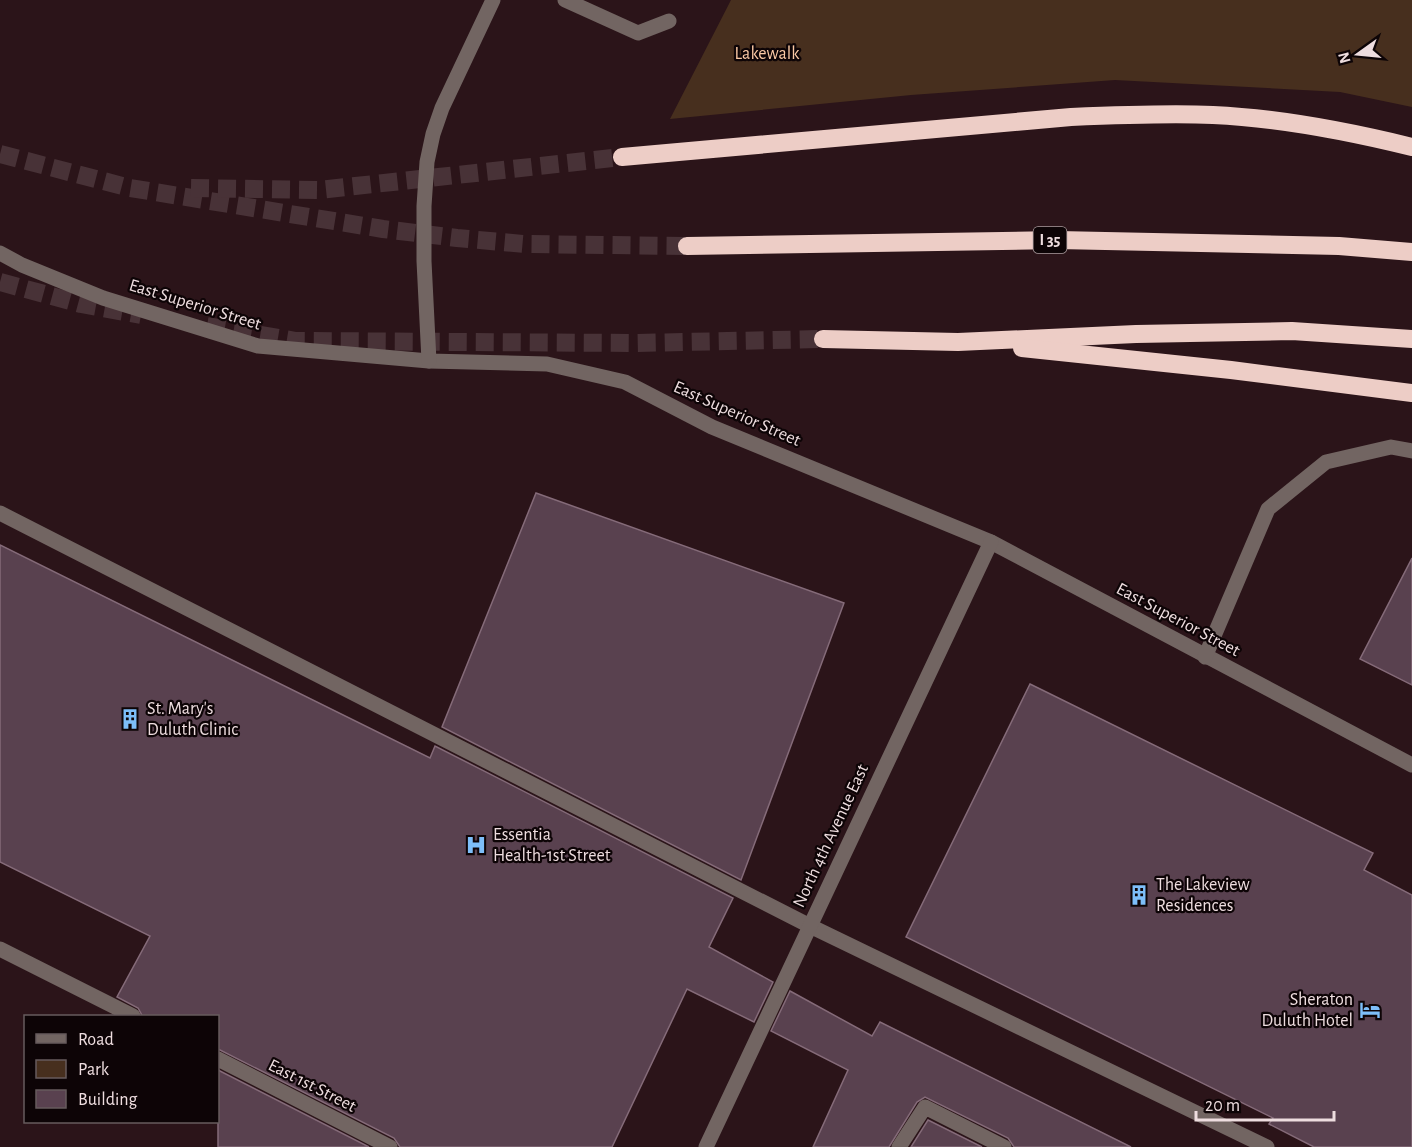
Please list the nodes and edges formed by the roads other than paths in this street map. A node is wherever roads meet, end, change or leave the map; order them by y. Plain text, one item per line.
1 (493, 0) edge
2 (565, 0) edge
3 (669, 21) dead end
4 (1412, 147) edge
5 (622, 157) tunnel mouth
6 (687, 246) tunnel mouth
7 (1412, 252) edge
8 (0, 253) edge
9 (823, 339) tunnel mouth
10 (1412, 339) edge
11 (958, 342) junction
12 (429, 361) junction
13 (1412, 393) edge
14 (1412, 451) edge
15 (0, 513) edge
16 (991, 542) junction
17 (1205, 657) junction
18 (1412, 765) edge
19 (810, 926) junction
20 (0, 949) edge
21 (129, 1015) edge
22 (219, 1060) edge
23 (390, 1147) edge
24 (706, 1147) edge
25 (899, 1147) edge
26 (1004, 1147) edge
27 (1267, 1147) edge

1 - 12 street
2 - 3 street
4 - 5 highway
6 - 7 highway, I 35
8 - 12 street, East Superior Street
9 - 11 highway
10 - 11 highway
11 - 13 highway
12 - 16 street, East Superior Street
14 - 17 street
15 - 19 street
16 - 17 street, East Superior Street
16 - 19 street, North 4th Avenue East
17 - 18 street, East Superior Street
19 - 24 street, North 4th Avenue East
19 - 27 street
20 - 21 street
22 - 23 street, East 1st Street
25 - 26 street

